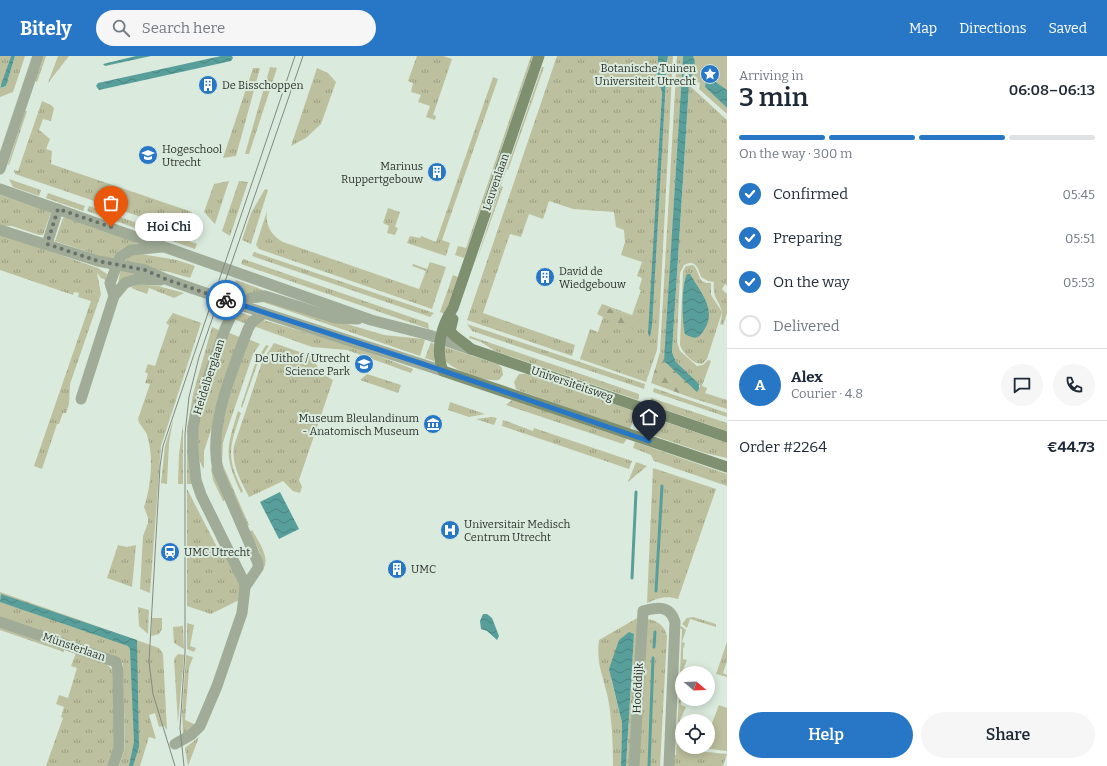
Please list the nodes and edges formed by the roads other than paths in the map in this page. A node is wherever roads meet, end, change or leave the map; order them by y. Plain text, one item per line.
1 (38, 56) edge
2 (539, 56) edge
3 (0, 169) edge
4 (0, 189) edge
5 (58, 209) junction
6 (0, 230) edge
7 (47, 244) junction
8 (162, 247) junction
9 (98, 261) junction
10 (117, 265) junction
11 (112, 277) junction
12 (168, 280) junction
13 (114, 296) junction
14 (241, 305) junction
15 (453, 308) junction
16 (264, 313) junction
17 (371, 320) junction
18 (440, 339) junction
19 (471, 349) junction
20 (443, 371) junction
21 (81, 399) dead end
22 (727, 437) edge
23 (727, 467) edge
24 (245, 587) junction
25 (0, 622) edge
26 (175, 744) dead end
27 (113, 766) edge
28 (634, 766) edge
29 (669, 766) edge

1 - 3 street
2 - 15 main road, Leuvenlaan
4 - 5 street, Universiteitsweg
5 - 7 street
5 - 8 street, Universiteitsweg
6 - 7 street
7 - 9 street
8 - 10 street
8 - 17 street, Universiteitsweg
9 - 10 street
9 - 11 street
10 - 11 street
10 - 12 street
11 - 13 street
12 - 13 street
12 - 14 street
13 - 21 street
14 - 16 street
14 - 17 street
14 - 24 street, Heidelberglaan
15 - 18 main road, Leuvenlaan
15 - 19 main road, Leuvenlaan
16 - 20 street
16 - 24 street, Heidelberglaan
17 - 18 street, Universiteitsweg
18 - 19 street, Universiteitsweg
18 - 20 main road
19 - 22 main road, Universiteitsweg
20 - 23 main road
24 - 26 street, Heidelberglaan
25 - 27 street, Münsterlaan
28 - 29 street, Hoofddijk

